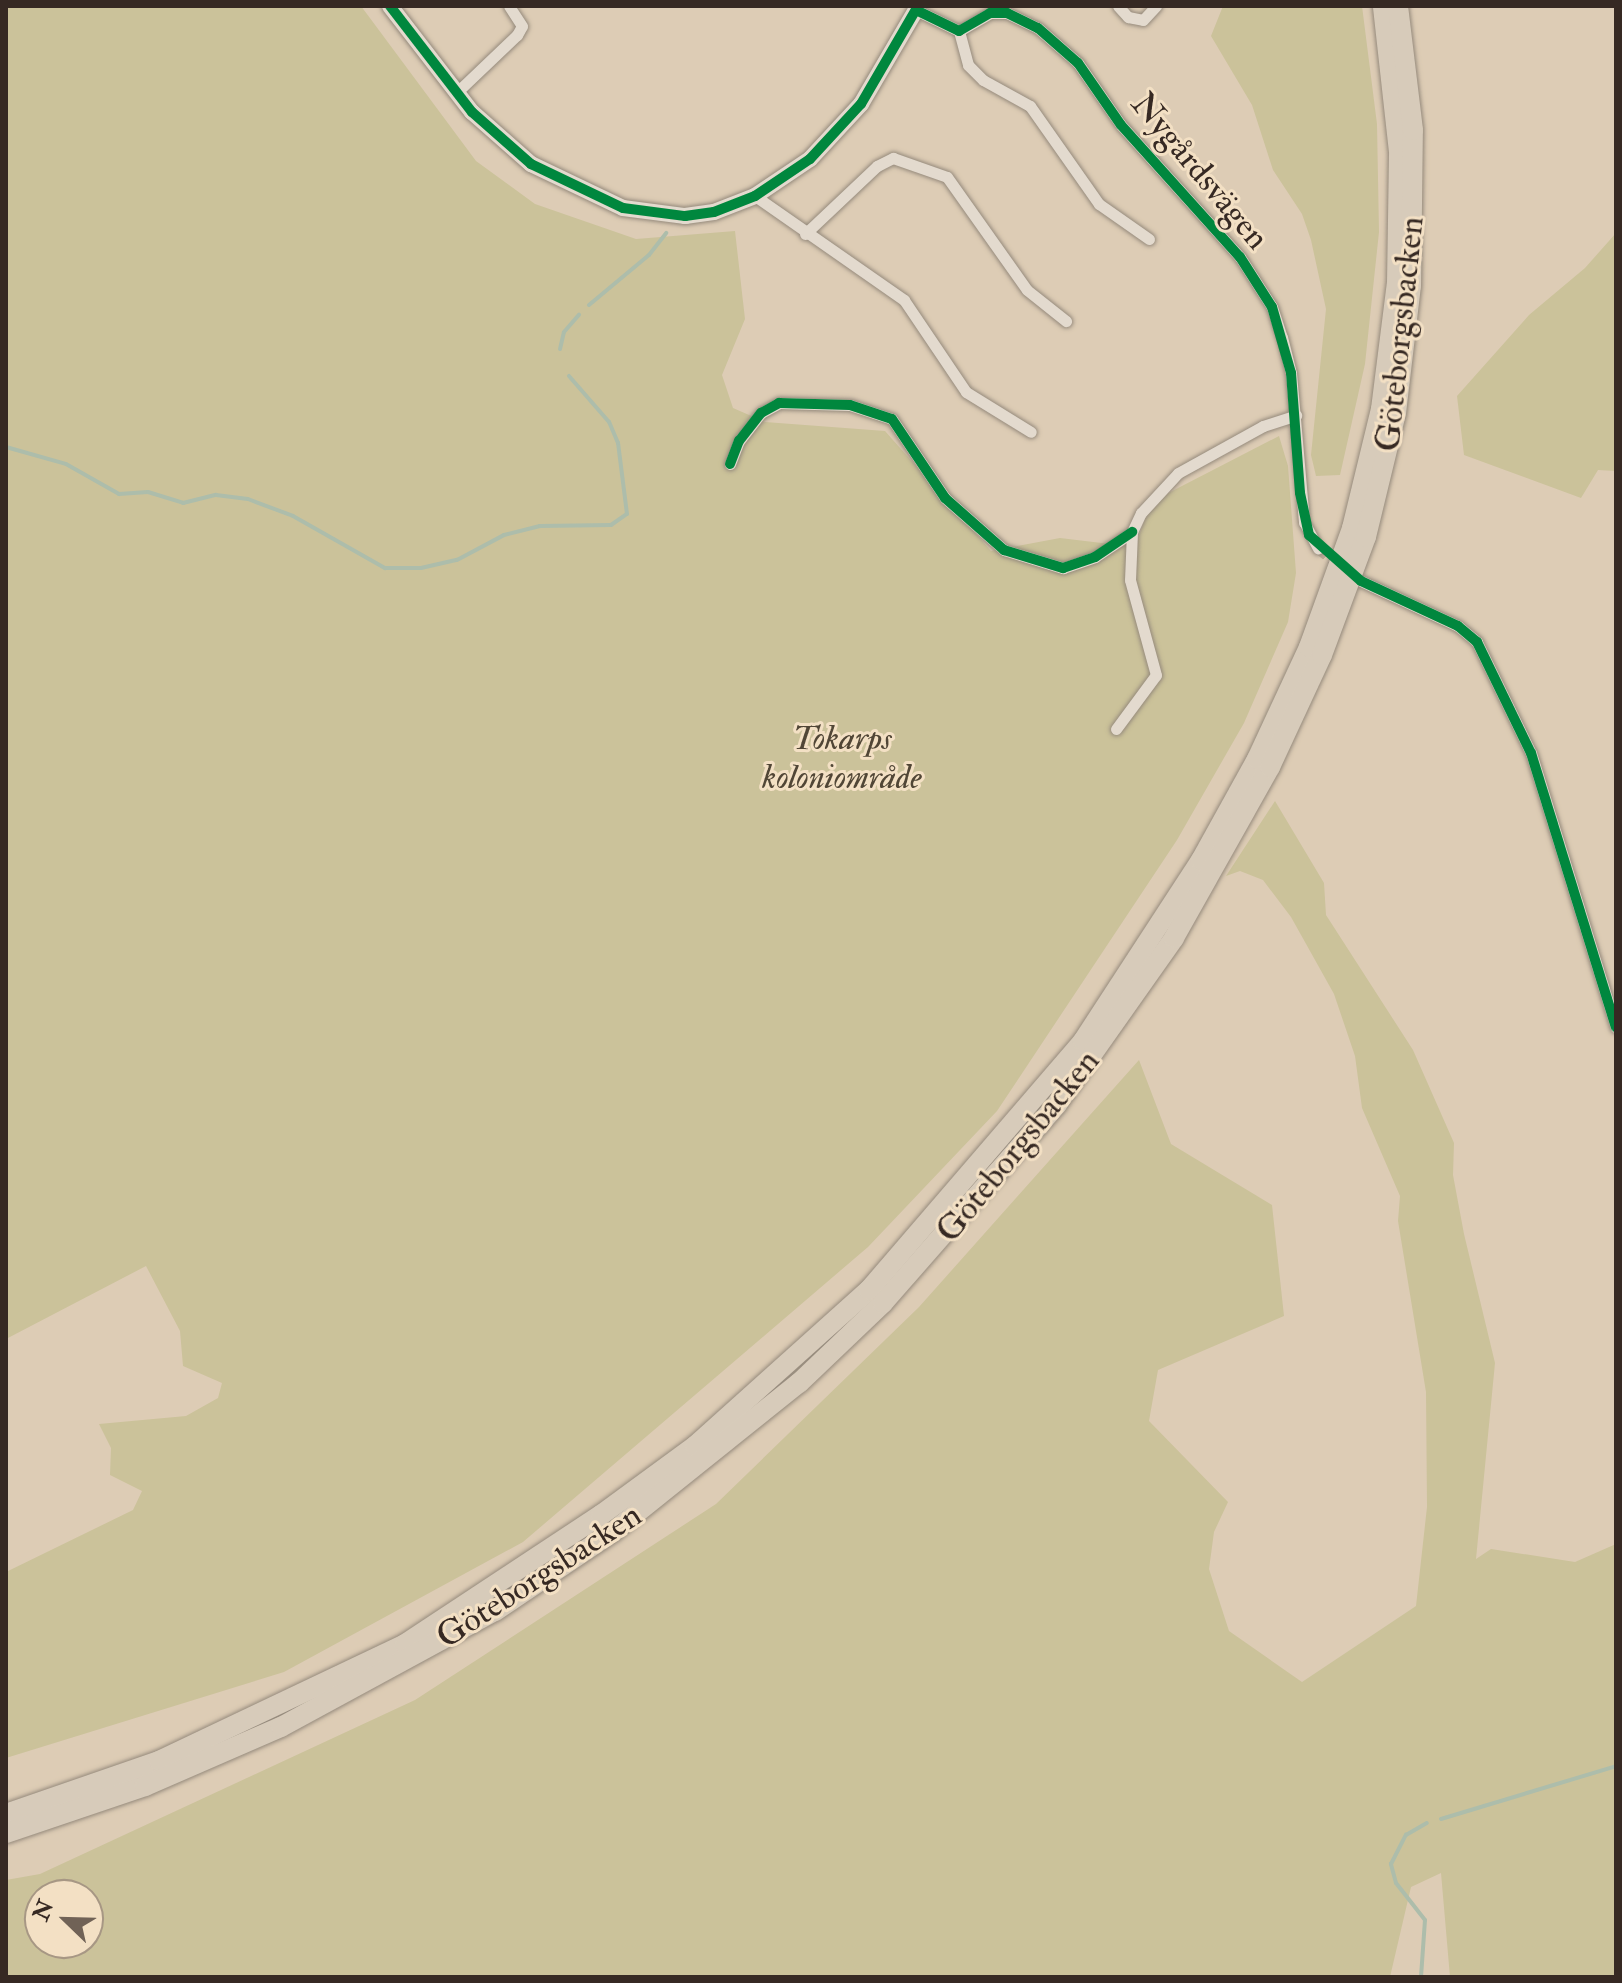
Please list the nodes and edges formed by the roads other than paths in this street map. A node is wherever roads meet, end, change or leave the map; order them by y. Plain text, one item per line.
1 (390, 6) edge
2 (509, 6) edge
3 (1118, 6) edge
4 (1156, 6) edge
5 (1383, 6) edge
6 (1398, 6) edge
7 (917, 8) edge
8 (959, 31) junction
9 (456, 93) junction
10 (755, 196) junction
11 (805, 234) junction
12 (1149, 239) dead end
13 (1066, 321) dead end
14 (1296, 415) junction
15 (1031, 432) dead end
16 (730, 464) dead end
17 (1132, 532) junction
18 (1318, 548) tunnel mouth
19 (1361, 581) dead end
20 (1116, 729) dead end
21 (1616, 1027) edge
22 (6, 1814) edge
23 (6, 1833) edge

1 - 9 street
2 - 9 street
3 - 4 street
5 - 22 highway, Göteborgsbacken
6 - 23 highway, Göteborgsbacken
7 - 8 street
7 - 10 street
8 - 12 street
8 - 14 street, Nygårdsvägen
9 - 10 street
10 - 11 street
11 - 13 street
11 - 15 street
14 - 17 street
14 - 18 street, Nygårdsvägen
16 - 17 street
17 - 20 street
19 - 21 street

